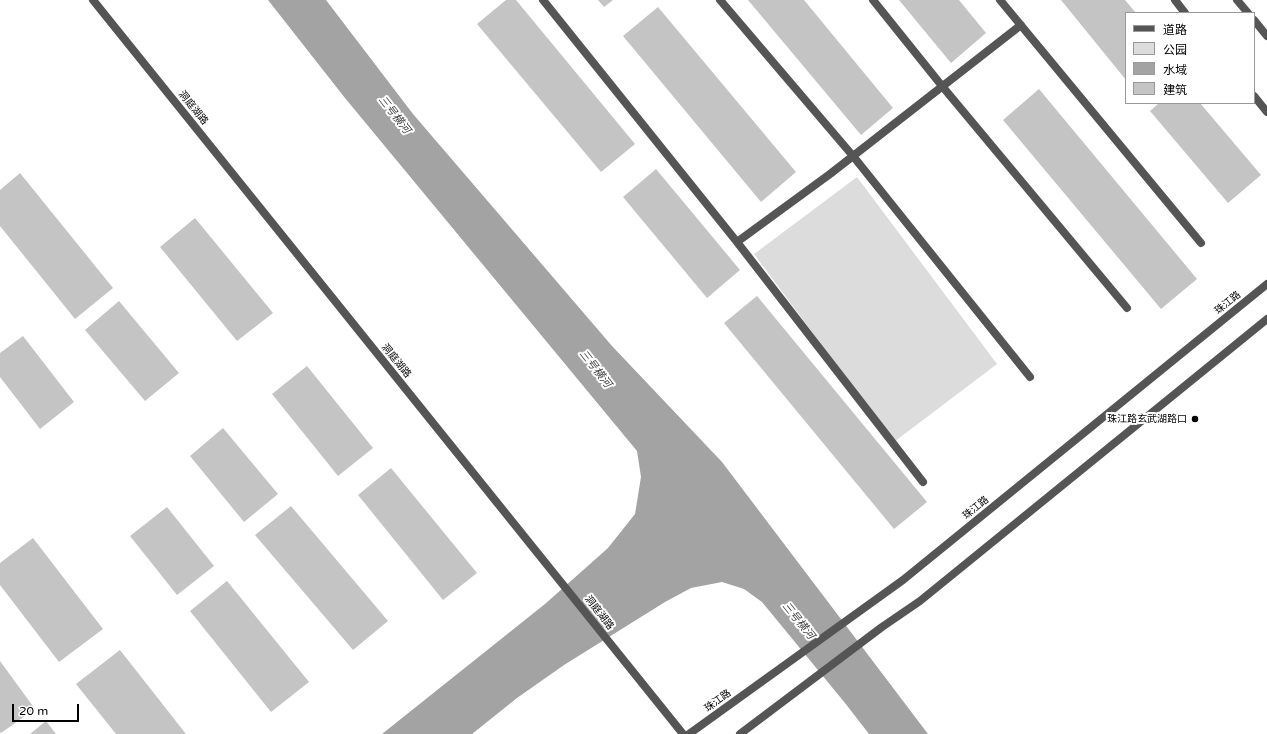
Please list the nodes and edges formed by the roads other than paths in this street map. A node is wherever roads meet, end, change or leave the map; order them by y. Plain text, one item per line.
1 (93, 0) edge
2 (543, 0) edge
3 (720, 0) edge
4 (874, 0) edge
5 (1000, 0) edge
6 (1175, 0) edge
7 (1237, 0) edge
8 (1184, 12) edge
9 (1247, 12) edge
10 (1255, 21) edge
11 (1020, 25) junction
12 (1267, 36) edge
13 (942, 86) junction
14 (1255, 97) edge
15 (1267, 112) edge
16 (853, 156) junction
17 (737, 242) junction
18 (1201, 243) dead end
19 (1267, 284) edge
20 (1127, 308) dead end
21 (1267, 320) edge
22 (1030, 377) dead end
23 (923, 482) dead end
24 (683, 734) edge
25 (689, 734) edge
26 (740, 734) edge

1 - 24 street, 洞庭湖路
2 - 17 street
3 - 16 street
4 - 13 street
5 - 11 street
6 - 8 street
7 - 9 street
10 - 12 street
11 - 13 street
11 - 18 street
13 - 16 street
13 - 20 street
14 - 15 street
16 - 17 street
16 - 22 street
17 - 23 street
19 - 25 street, 珠江路
21 - 26 street

